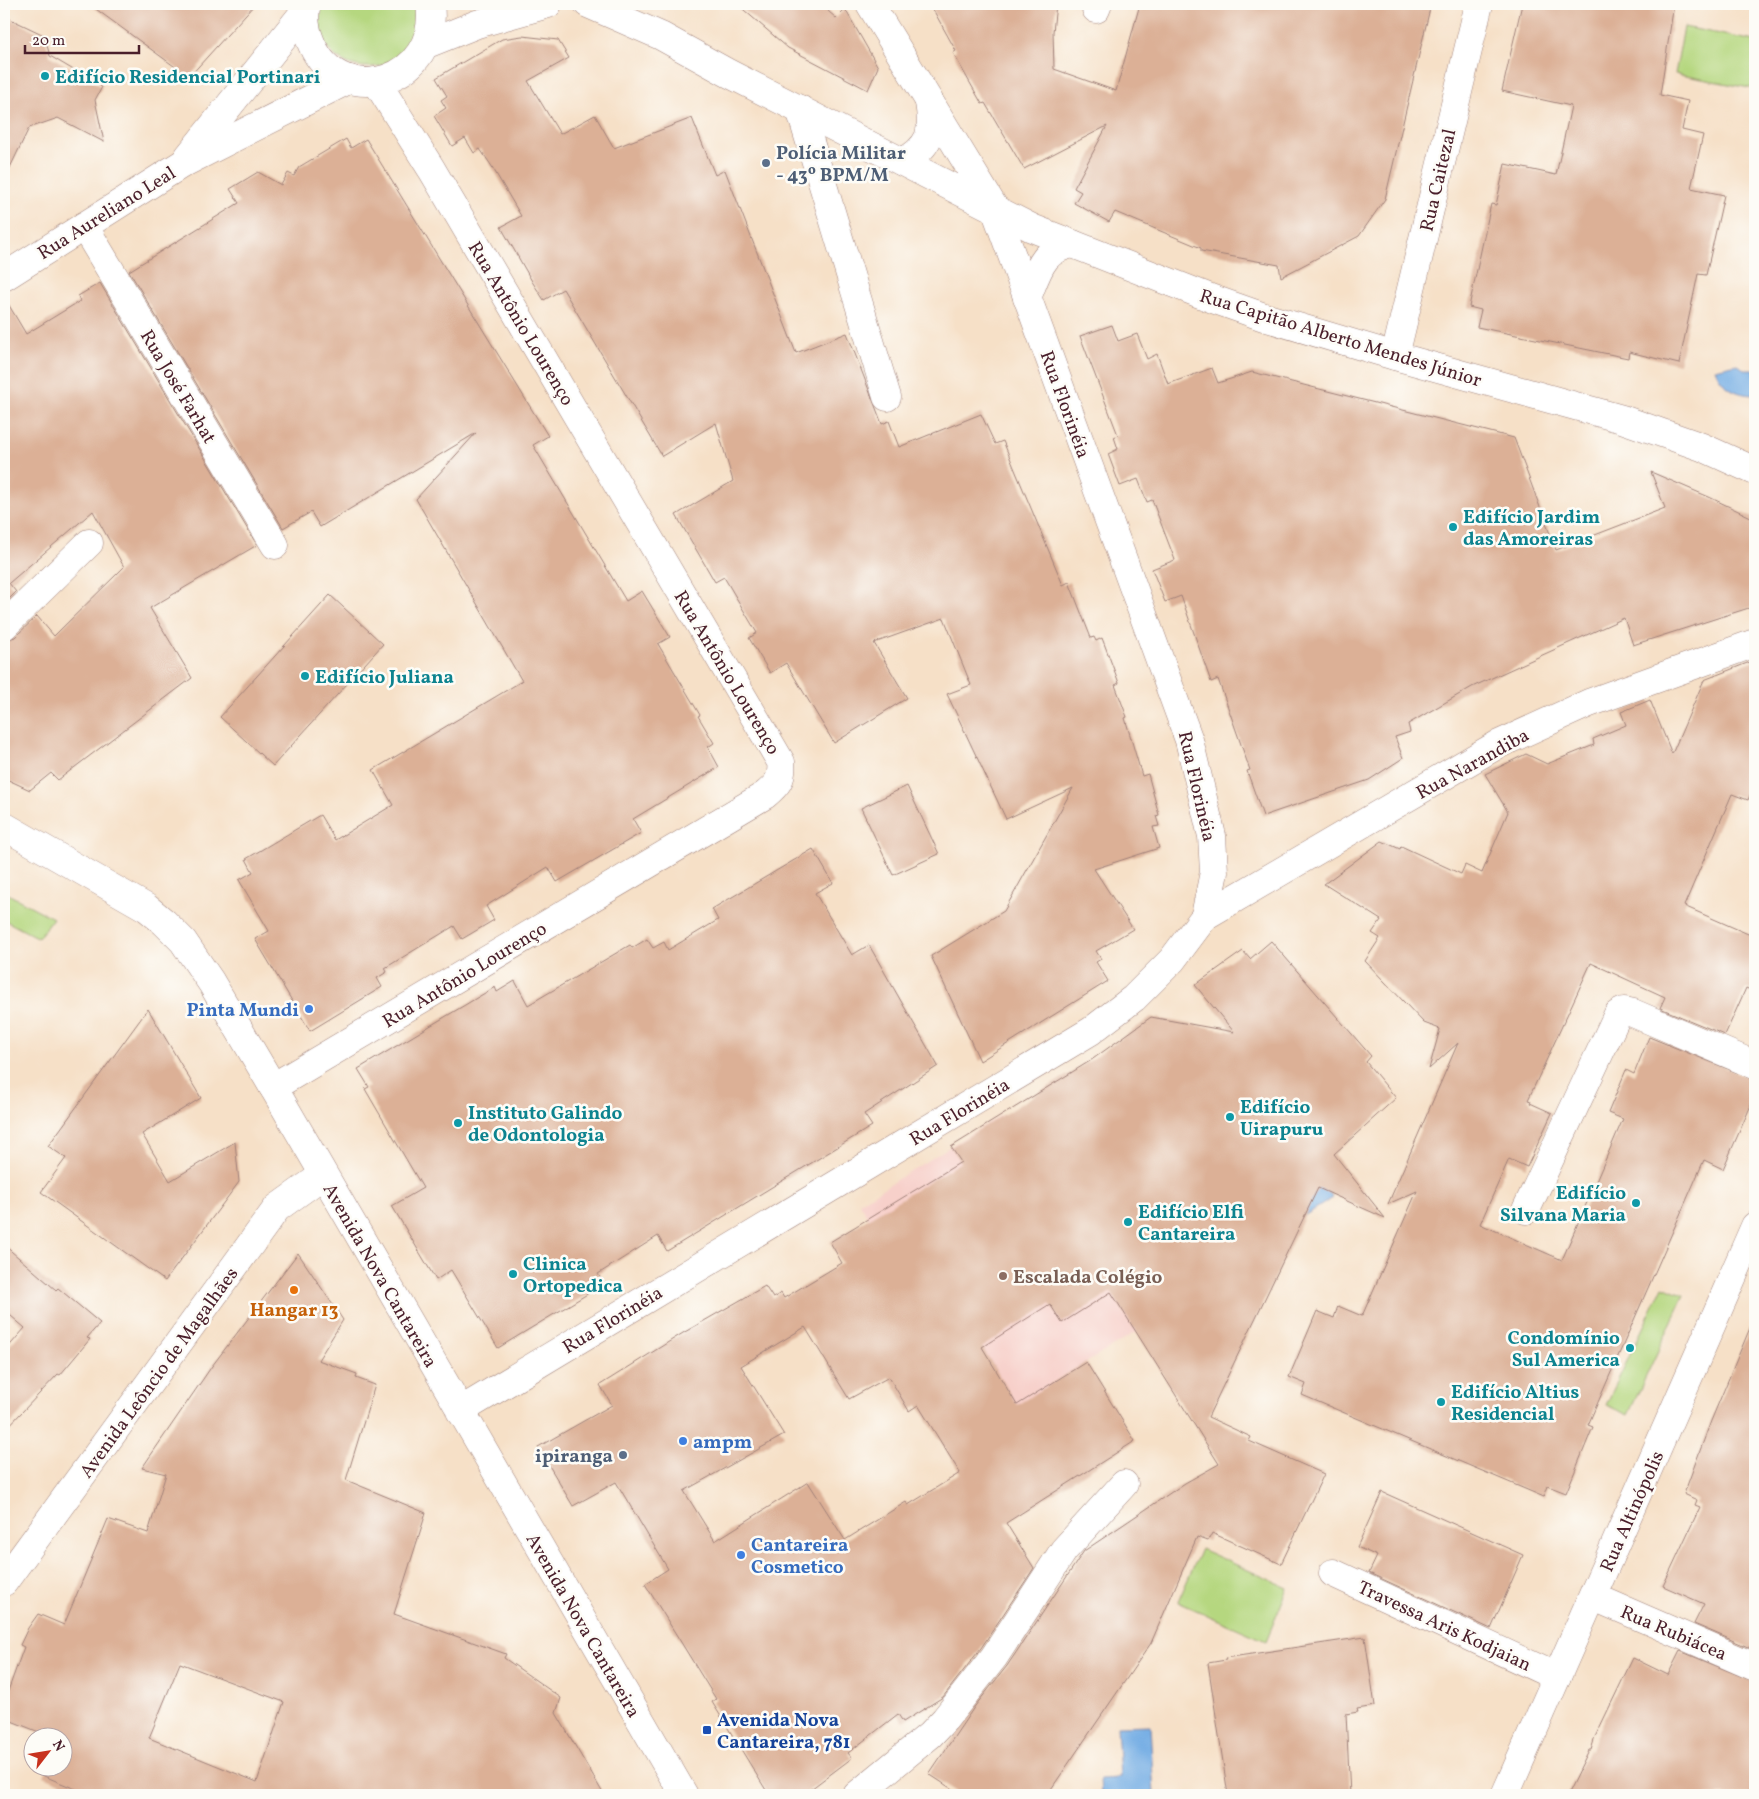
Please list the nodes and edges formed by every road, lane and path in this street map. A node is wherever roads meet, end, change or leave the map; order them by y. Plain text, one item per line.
1 (430, 4) edge
2 (548, 4) edge
3 (588, 4) edge
4 (870, 4) edge
5 (1479, 4) edge
6 (306, 8) edge
7 (427, 44) junction
8 (363, 80) junction
9 (929, 102) junction
10 (800, 109) junction
11 (903, 162) junction
12 (182, 164) junction
13 (994, 209) junction
14 (84, 226) junction
15 (1073, 244) junction
16 (4, 277) edge
17 (1027, 298) junction
18 (1394, 356) junction
19 (887, 398) dead end
20 (1755, 472) edge
21 (89, 542) dead end
22 (275, 545) dead end
23 (4, 626) edge
24 (1755, 643) edge
25 (4, 826) edge
26 (1205, 916) junction
27 (1755, 1066) edge
28 (273, 1087) junction
29 (324, 1174) junction
30 (1526, 1210) dead end
31 (1755, 1226) edge
32 (460, 1411) junction
33 (1124, 1484) dead end
34 (1333, 1573) dead end
35 (4, 1582) edge
36 (1594, 1597) junction
37 (1755, 1667) edge
38 (1557, 1677) junction
39 (684, 1795) edge
40 (857, 1795) edge
41 (1505, 1795) edge

1 - 7 street, Rua Aureliano Leal
2 - 7 street
3 - 10 street, Rua Capitão Alberto Mendes Júnior
4 - 9 street, Rua Florinéia
5 - 18 street, Rua Caitezal
6 - 8 street, Rua Aureliano Leal
6 - 12 street, Rua Aureliano Leal
7 - 8 street, Rua Aureliano Leal
8 - 12 street, Rua Aureliano Leal
8 - 28 street, Rua Antônio Lourenço
9 - 11 street
9 - 13 street, Rua Florinéia
10 - 11 street, Rua Capitão Alberto Mendes Júnior
10 - 19 street
11 - 13 street, Rua Capitão Alberto Mendes Júnior
12 - 14 street, Rua Aureliano Leal
13 - 15 street, Rua Capitão Alberto Mendes Júnior
13 - 17 street, Rua Florinéia
14 - 16 street, Rua Aureliano Leal
14 - 22 street, Rua José Farhat
15 - 17 street
15 - 18 street, Rua Capitão Alberto Mendes Júnior
17 - 26 street, Rua Florinéia
18 - 20 street, Rua Capitão Alberto Mendes Júnior
21 - 23 street
24 - 26 street, Rua Narandiba
25 - 28 street, Avenida Nova Cantareira
26 - 32 street, Rua Florinéia
27 - 30 street
28 - 29 street, Avenida Nova Cantareira
29 - 32 street, Avenida Nova Cantareira
29 - 35 street, Avenida Leôncio de Magalhães
31 - 36 street, Rua Altinópolis
32 - 39 street, Avenida Nova Cantareira
33 - 40 street
34 - 38 street, Travessa Aris Kodjaian
36 - 37 street, Rua Rubiácea
36 - 38 street, Rua Altinópolis
38 - 41 street, Rua Altinópolis

